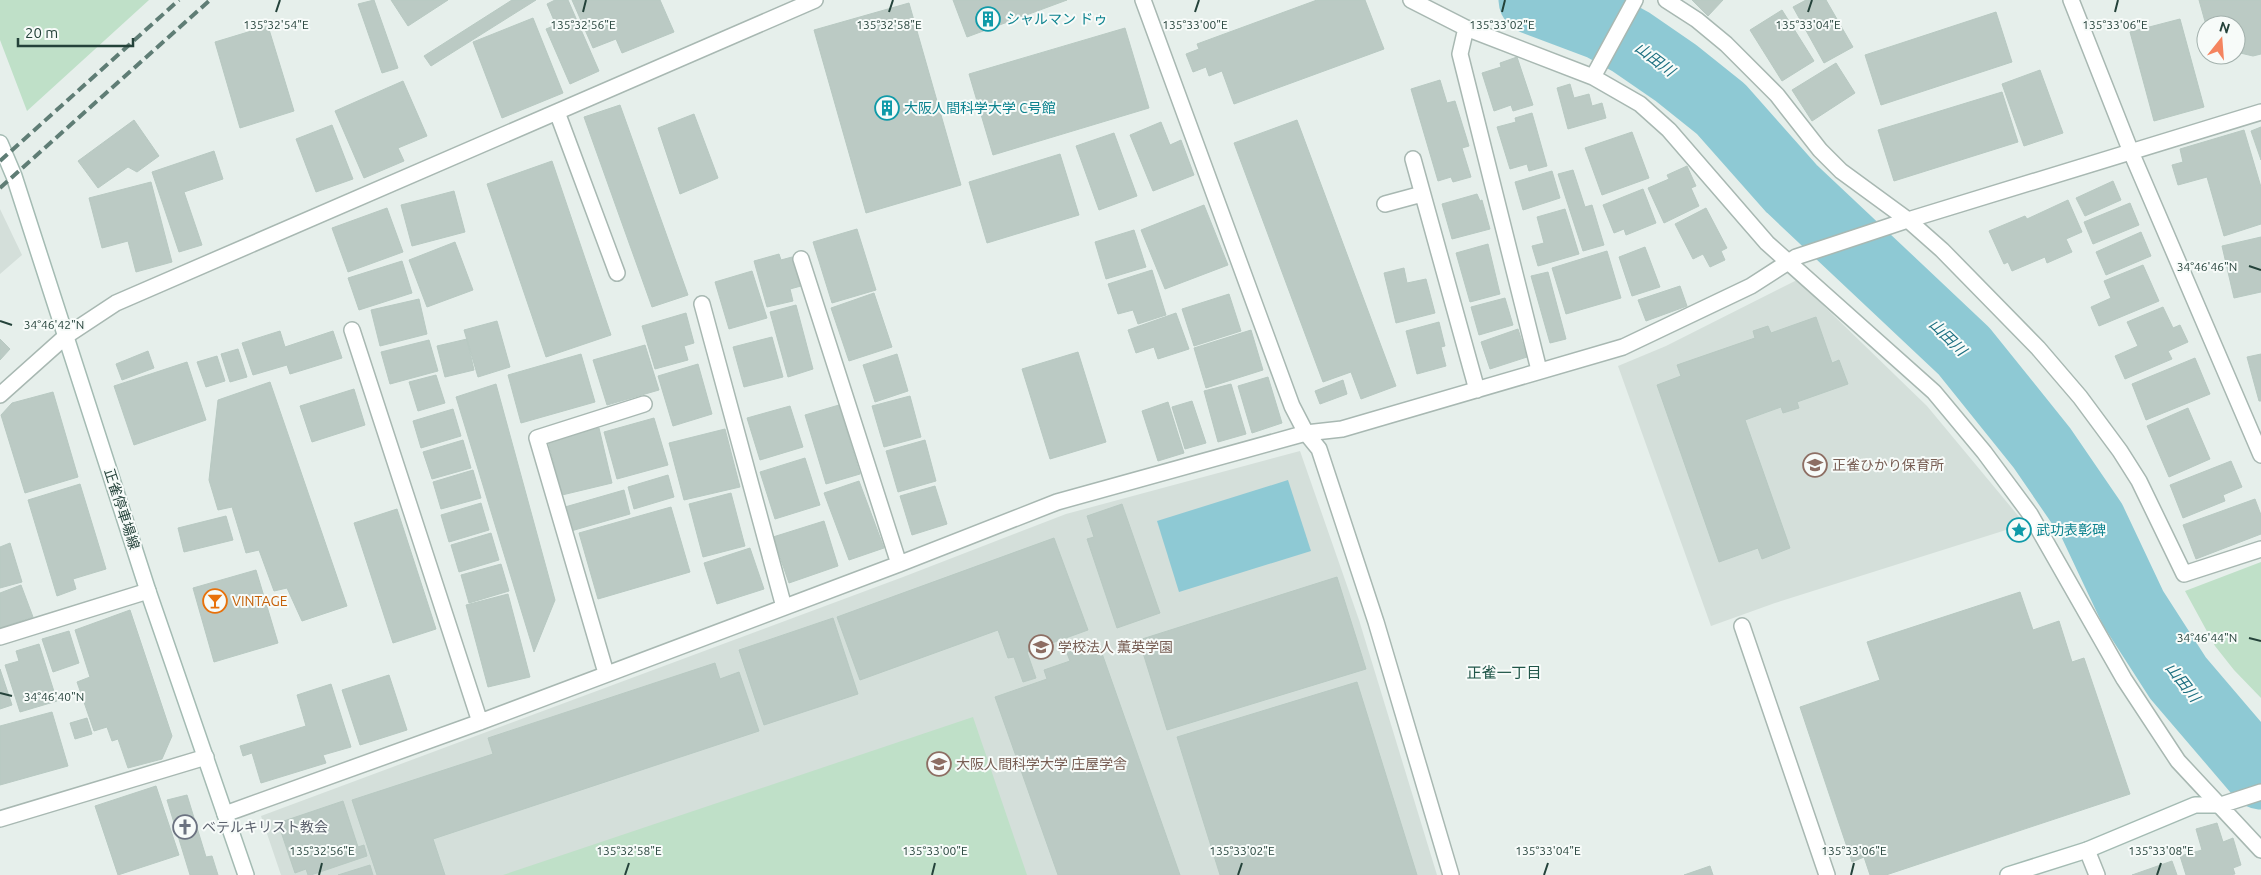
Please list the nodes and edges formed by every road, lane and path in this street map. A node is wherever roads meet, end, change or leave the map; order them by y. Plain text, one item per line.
1 (815, 0) edge
2 (1143, 0) edge
3 (1411, 0) edge
4 (1635, 0) edge
5 (1666, 0) edge
6 (2071, 0) edge
7 (1466, 28) junction
8 (1594, 73) junction
9 (557, 112) junction
10 (2261, 112) edge
11 (0, 143) edge
12 (2131, 152) junction
13 (1413, 159) dead end
14 (1422, 194) junction
15 (1385, 204) dead end
16 (1902, 222) junction
17 (801, 259) dead end
18 (1791, 259) junction
19 (617, 273) dead end
20 (702, 304) dead end
21 (352, 330) dead end
22 (66, 336) junction
23 (1539, 370) junction
24 (1477, 390) junction
25 (0, 395) edge
26 (644, 404) dead end
27 (1306, 433) junction
28 (2261, 455) edge
29 (2261, 549) edge
30 (899, 564) junction
31 (148, 591) junction
32 (784, 606) junction
33 (1742, 626) dead end
34 (0, 637) edge
35 (606, 673) junction
36 (480, 722) junction
37 (206, 757) junction
38 (2261, 792) edge
39 (2221, 805) junction
40 (226, 814) junction
41 (0, 820) edge
42 (2087, 850) junction
43 (2261, 850) edge
44 (246, 875) edge
45 (1451, 875) edge
46 (1827, 875) edge
47 (2008, 875) edge
48 (2097, 875) edge

1 - 9 street
2 - 27 street
3 - 7 street
4 - 8 street
5 - 16 street
6 - 12 street
7 - 8 street
7 - 23 street
8 - 18 street
9 - 19 street
9 - 22 street
10 - 12 street
11 - 22 street, 正雀停車場線
12 - 16 street
12 - 28 street
13 - 14 street
14 - 15 street
14 - 24 street
16 - 18 street
16 - 29 street
17 - 30 street
18 - 23 street
18 - 39 street
20 - 32 street
21 - 36 street
22 - 25 street
22 - 31 street, 正雀停車場線
23 - 24 street
24 - 27 street
26 - 35 street
27 - 30 street
27 - 45 street
30 - 32 street
31 - 34 street
31 - 37 street, 正雀停車場線
32 - 35 street
33 - 46 street
35 - 36 street
36 - 40 street
37 - 40 street, 正雀停車場線
37 - 41 street
38 - 39 street
39 - 42 street
39 - 43 street
40 - 44 street, 正雀停車場線
42 - 47 street
42 - 48 street

